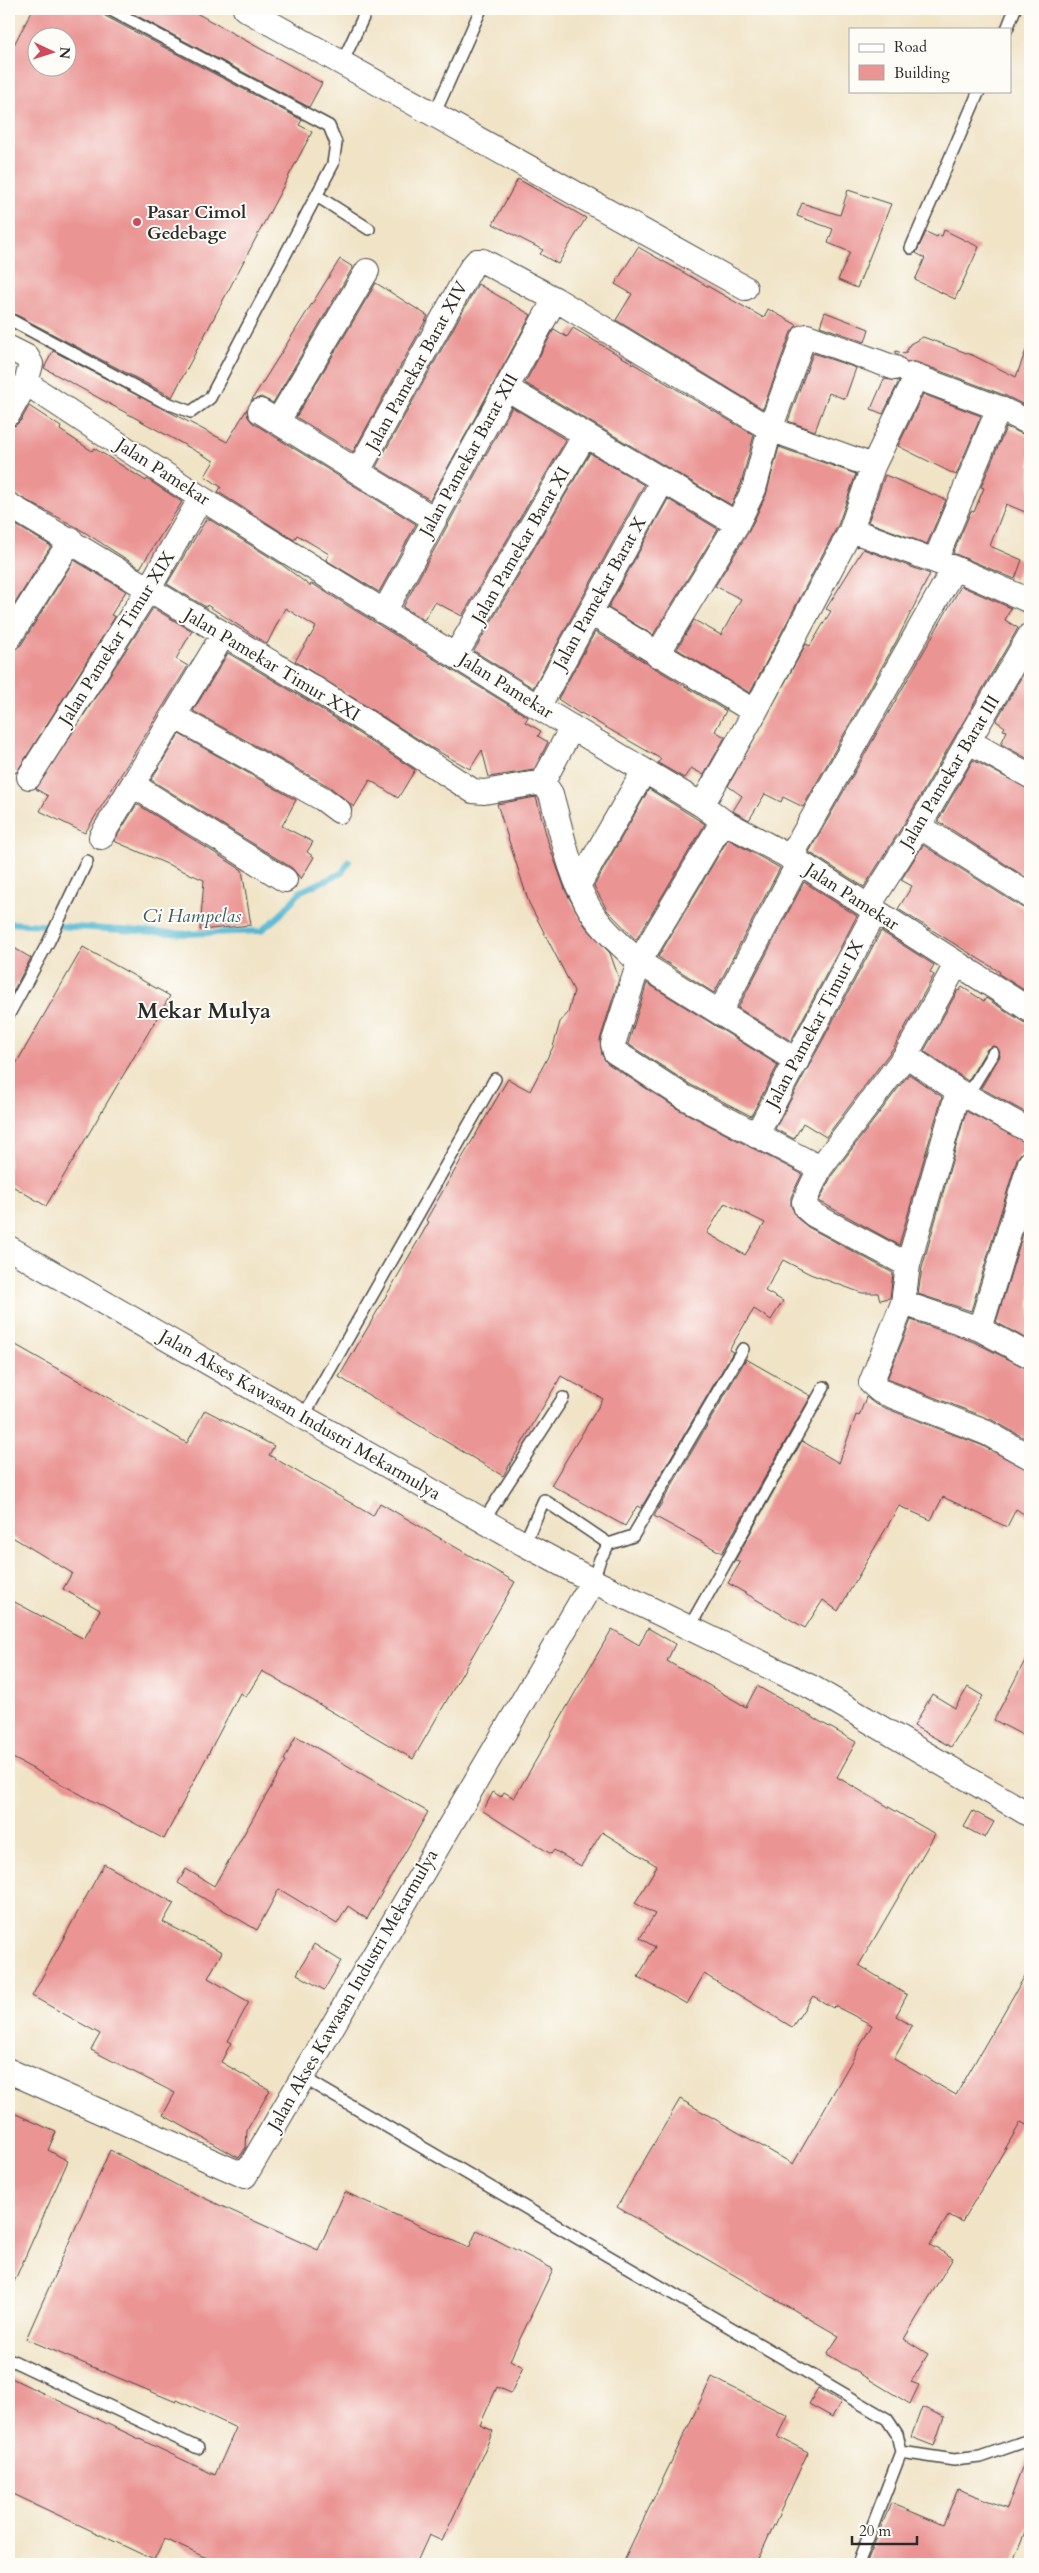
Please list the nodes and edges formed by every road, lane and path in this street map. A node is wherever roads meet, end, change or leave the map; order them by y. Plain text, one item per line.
1 (109, 9) edge
2 (245, 9) edge
3 (367, 9) edge
4 (481, 9) edge
5 (1016, 9) edge
6 (1007, 28) edge
7 (342, 63) junction
8 (979, 92) edge
9 (434, 115) junction
10 (317, 196) junction
11 (369, 229) dead end
12 (911, 248) dead end
13 (366, 271) dead end
14 (745, 288) dead end
15 (555, 299) junction
16 (9, 319) edge
17 (9, 348) edge
18 (908, 373) junction
19 (26, 383) junction
20 (506, 388) junction
21 (999, 408) junction
22 (9, 413) edge
23 (1030, 423) edge
24 (770, 429) junction
25 (585, 435) junction
26 (873, 466) junction
27 (358, 472) junction
28 (662, 480) junction
29 (201, 498) junction
30 (9, 505) edge
31 (434, 519) junction
32 (737, 524) junction
33 (852, 530) junction
34 (71, 540) junction
35 (945, 564) junction
36 (148, 590) junction
37 (1028, 593) edge
38 (384, 612) junction
39 (590, 613) junction
40 (223, 635) junction
41 (1030, 635) edge
42 (9, 638) edge
43 (456, 654) junction
44 (658, 655) junction
45 (1022, 668) edge
46 (538, 707) junction
47 (755, 712) junction
48 (174, 716) junction
49 (572, 727) junction
50 (968, 742) junction
51 (644, 771) junction
52 (1030, 776) edge
53 (30, 777) dead end
54 (543, 782) junction
55 (133, 786) junction
56 (702, 805) junction
57 (340, 811) dead end
58 (722, 821) junction
59 (919, 826) junction
60 (100, 836) dead end
61 (794, 860) junction
62 (87, 861) dead end
63 (285, 880) dead end
64 (578, 886) junction
65 (1030, 896) edge
66 (871, 910) junction
67 (639, 962) junction
68 (957, 963) junction
69 (1030, 1010) edge
70 (720, 1012) junction
71 (9, 1014) edge
72 (993, 1053) dead end
73 (906, 1055) junction
74 (797, 1061) junction
75 (495, 1079) dead end
76 (962, 1094) junction
77 (1030, 1131) edge
78 (756, 1136) junction
79 (1030, 1163) edge
80 (820, 1168) junction
81 (9, 1248) edge
82 (908, 1265) junction
83 (904, 1303) junction
84 (980, 1330) junction
85 (743, 1349) dead end
86 (1030, 1356) edge
87 (824, 1387) dead end
88 (563, 1398) dead end
89 (303, 1417) junction
90 (1030, 1457) edge
91 (484, 1520) junction
92 (524, 1544) junction
93 (609, 1544) junction
94 (593, 1581) junction
95 (689, 1628) junction
96 (1030, 1815) edge
97 (9, 2071) edge
98 (302, 2076) junction
99 (9, 2359) edge
100 (1023, 2442) dead end
101 (198, 2448) dead end
102 (901, 2452) junction
103 (858, 2564) edge

1 - 10 lane
2 - 7 street
3 - 7 lane
4 - 9 lane
5 - 6 lane
7 - 9 street
8 - 12 lane
9 - 14 street
10 - 11 lane
10 - 16 lane
13 - 27 street
15 - 20 street, Jalan Pamekar Barat XII
15 - 24 street
15 - 27 street, Jalan Pamekar Barat XIV
17 - 19 street
18 - 21 street
18 - 24 street
18 - 26 street
19 - 22 street
19 - 29 street, Jalan Pamekar
20 - 25 street
20 - 31 street, Jalan Pamekar Barat XII
21 - 23 street
21 - 35 street
24 - 26 street
24 - 32 street
25 - 28 street
25 - 43 street, Jalan Pamekar Barat XI
26 - 33 street
27 - 31 street
28 - 32 street
28 - 39 street, Jalan Pamekar Barat X
29 - 36 street, Jalan Pamekar Timur XIX
29 - 38 street, Jalan Pamekar
30 - 34 street, Jalan Pamekar Timur XXI
31 - 38 street, Jalan Pamekar Barat XII
32 - 44 street
33 - 35 street
33 - 47 street
34 - 36 street, Jalan Pamekar Timur XXI
34 - 42 street
35 - 37 street
35 - 61 street
36 - 40 street, Jalan Pamekar Timur XXI
36 - 53 street, Jalan Pamekar Timur XIX
38 - 43 street, Jalan Pamekar
39 - 44 street
39 - 46 street, Jalan Pamekar Barat X
40 - 48 street
40 - 54 street, Jalan Pamekar Timur XXI
41 - 45 street, Jalan Pamekar Barat III
43 - 46 street, Jalan Pamekar
44 - 47 street
45 - 50 street, Jalan Pamekar Barat III
46 - 49 street, Jalan Pamekar
47 - 56 street
48 - 55 street
48 - 57 street
49 - 51 street, Jalan Pamekar
49 - 54 street
50 - 52 street
50 - 59 street, Jalan Pamekar Barat III
51 - 56 street, Jalan Pamekar
51 - 64 street
54 - 64 street
55 - 60 street
55 - 63 street
56 - 58 street, Jalan Pamekar
58 - 61 street, Jalan Pamekar
58 - 67 street
59 - 65 street
59 - 66 street, Jalan Pamekar Barat III
61 - 66 street, Jalan Pamekar
61 - 70 street
62 - 71 lane
64 - 67 street
66 - 68 street, Jalan Pamekar
66 - 74 street, Jalan Pamekar Timur IX
67 - 70 street
67 - 78 street
68 - 69 street, Jalan Pamekar
68 - 73 street
70 - 74 street
72 - 76 lane
73 - 76 street
73 - 80 street
74 - 78 street, Jalan Pamekar Timur IX
75 - 89 lane
76 - 77 street
76 - 82 street
78 - 80 street
79 - 84 street
80 - 82 street
81 - 89 street, Jalan Akses Kawasan Industri Mekarmulya
82 - 83 street
83 - 84 street
83 - 90 street
84 - 86 street
85 - 93 lane
87 - 95 lane
88 - 91 lane
89 - 91 street, Jalan Akses Kawasan Industri Mekarmulya
91 - 92 street, Jalan Akses Kawasan Industri Mekarmulya
92 - 93 lane
92 - 94 street, Jalan Akses Kawasan Industri Mekarmulya
93 - 94 lane
94 - 95 street, Jalan Akses Kawasan Industri Mekarmulya
94 - 98 street, Jalan Akses Kawasan Industri Mekarmulya
95 - 96 street, Jalan Akses Kawasan Industri Mekarmulya
97 - 98 street, Jalan Akses Kawasan Industri Mekarmulya
98 - 102 lane
99 - 101 lane
100 - 102 lane
102 - 103 lane

